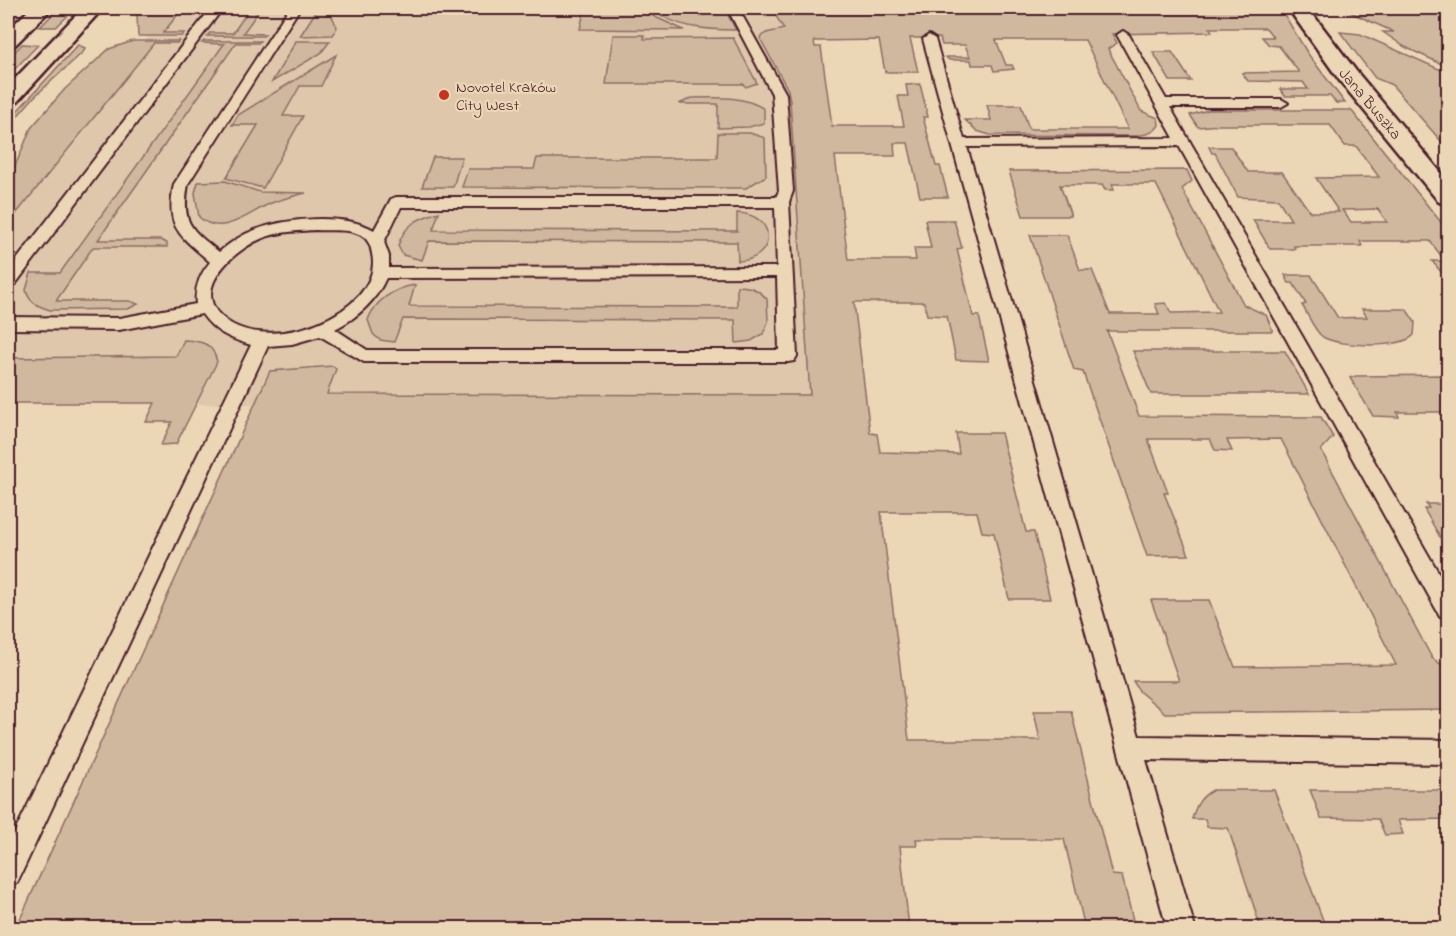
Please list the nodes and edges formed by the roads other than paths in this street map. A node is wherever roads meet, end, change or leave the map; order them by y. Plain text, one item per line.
1 (42, 8) edge
2 (93, 8) edge
3 (217, 8) edge
4 (294, 8) edge
5 (733, 8) edge
6 (1298, 8) edge
7 (1123, 35) dead end
8 (929, 39) dead end
9 (8, 41) edge
10 (8, 98) edge
11 (1162, 103) junction
12 (1281, 103) dead end
13 (1184, 142) junction
14 (958, 143) junction
15 (1449, 196) edge
16 (782, 202) junction
17 (376, 242) junction
18 (219, 261) junction
19 (785, 272) junction
20 (381, 273) junction
21 (8, 282) edge
22 (205, 308) junction
23 (8, 323) edge
24 (322, 329) junction
25 (262, 340) junction
26 (1449, 609) edge
27 (1129, 748) junction
28 (1449, 752) edge
29 (8, 874) edge
30 (1181, 928) edge

1 - 9 street
2 - 10 street
3 - 21 lane
4 - 18 lane
5 - 16 lane
6 - 15 street, Jana Buszka
7 - 11 lane
8 - 14 lane
11 - 12 lane
11 - 13 lane
13 - 14 lane
13 - 26 lane
14 - 27 lane
16 - 17 lane
16 - 19 lane
17 - 18 lane
17 - 20 lane
18 - 22 lane
19 - 20 lane
19 - 24 lane
20 - 24 lane
22 - 23 lane
22 - 25 lane
24 - 25 lane
25 - 29 lane
27 - 28 lane
27 - 30 lane

